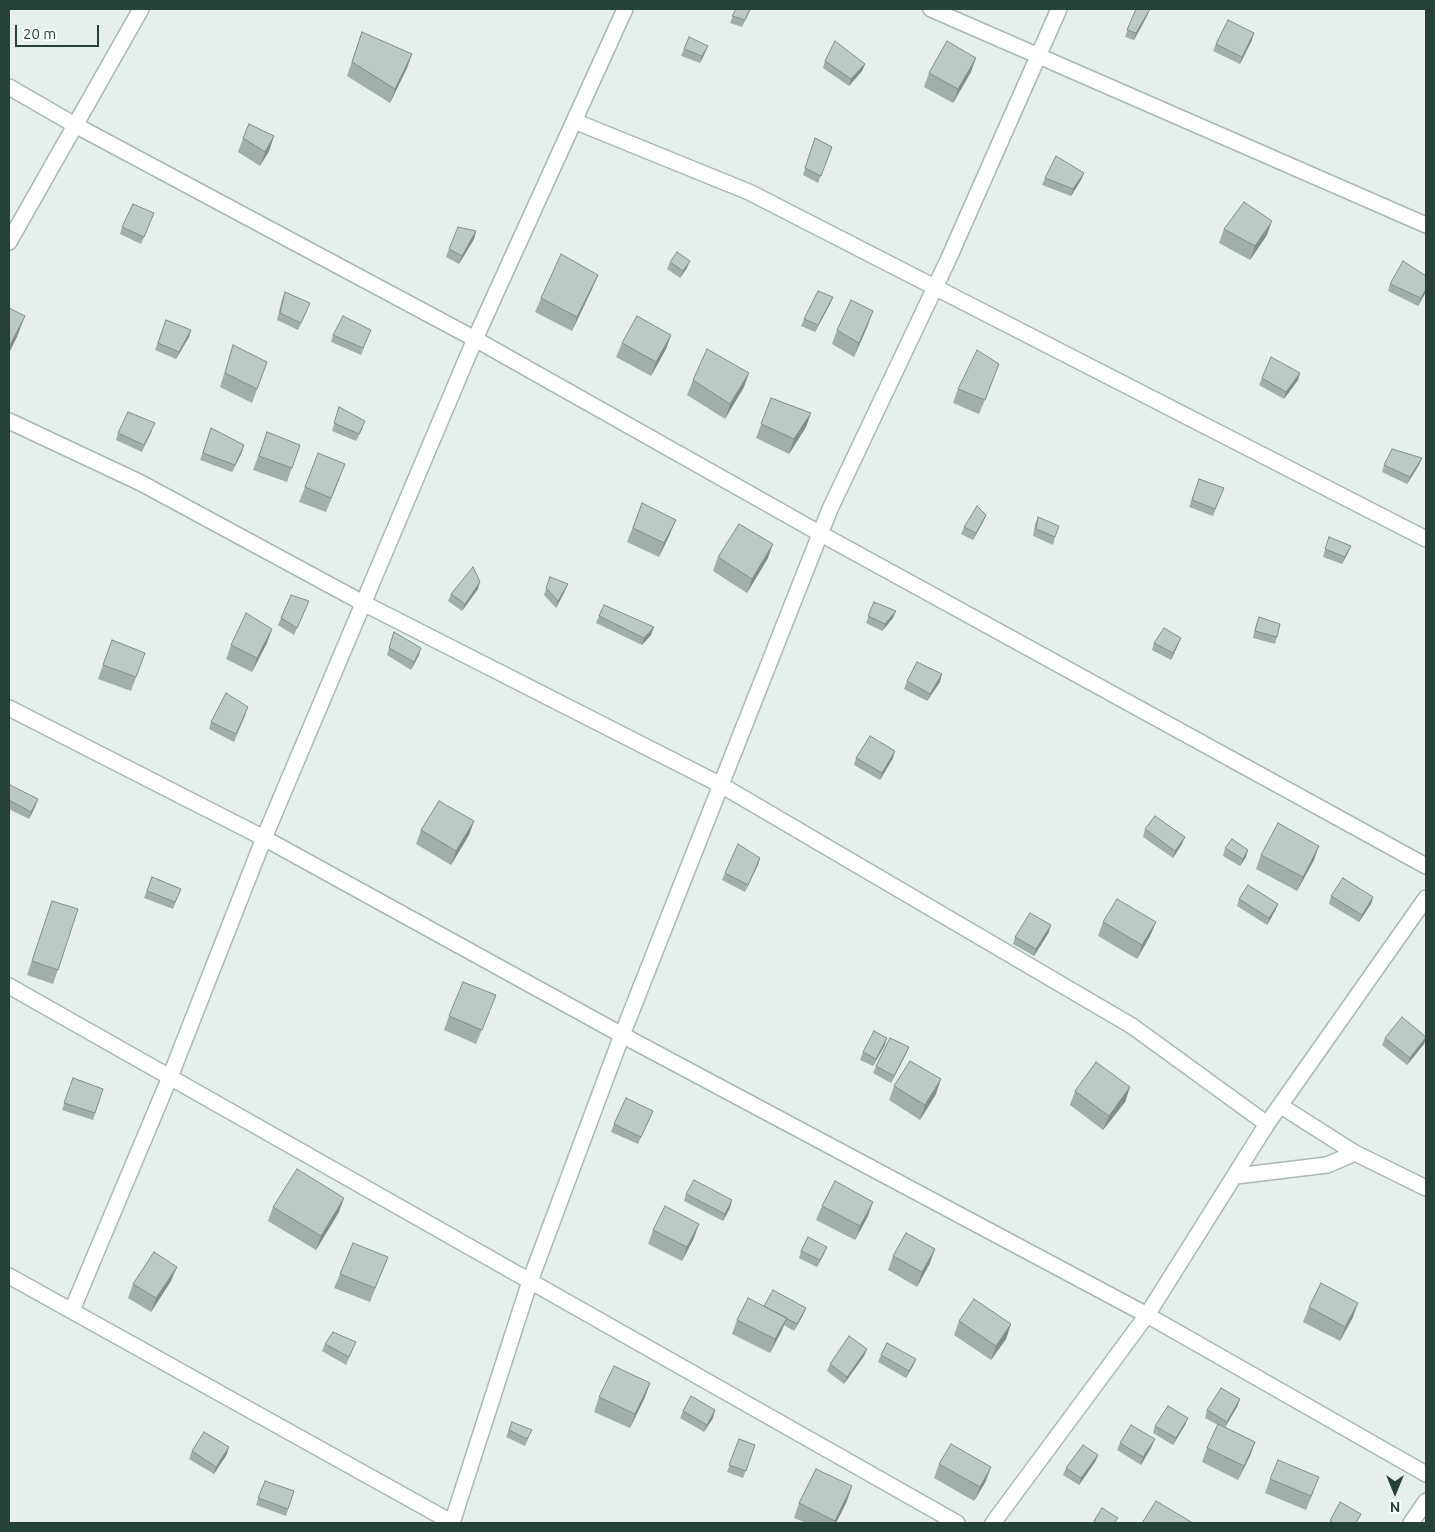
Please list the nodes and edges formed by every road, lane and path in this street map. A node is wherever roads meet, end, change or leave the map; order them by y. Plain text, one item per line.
1 (141, 9) edge
2 (624, 9) edge
3 (931, 9) edge
4 (1059, 9) edge
5 (1039, 56) junction
6 (9, 87) edge
7 (574, 121) junction
8 (75, 125) junction
9 (1426, 225) edge
10 (9, 242) edge
11 (935, 286) junction
12 (475, 339) junction
13 (9, 421) edge
14 (821, 534) junction
15 (1426, 539) edge
16 (363, 603) junction
17 (9, 708) edge
18 (721, 784) junction
19 (264, 838) junction
20 (1426, 866) edge
21 (1426, 898) edge
22 (9, 986) edge
23 (622, 1035) junction
24 (170, 1077) junction
25 (1281, 1106) junction
26 (1267, 1124) junction
27 (1354, 1153) junction
28 (1236, 1176) junction
29 (1426, 1188) edge
30 (9, 1276) edge
31 (530, 1282) junction
32 (72, 1310) junction
33 (1147, 1315) junction
34 (1424, 1469) edge
35 (1426, 1501) edge
36 (452, 1523) edge
37 (957, 1523) edge
38 (993, 1523) edge
39 (1411, 1523) edge

1 - 8 street
2 - 7 street
3 - 5 street
4 - 5 street
5 - 9 street
5 - 11 street
6 - 8 street
7 - 11 street
7 - 12 street
8 - 10 street
8 - 12 street
11 - 14 street
11 - 15 street
12 - 14 street
12 - 16 street
13 - 16 street
14 - 18 street
14 - 20 street
16 - 18 street
16 - 19 street
17 - 19 street
18 - 23 street
18 - 26 street
19 - 23 street
19 - 24 street
21 - 25 street
22 - 24 street
23 - 31 street
23 - 33 street
24 - 31 street
24 - 32 street
25 - 26 street
25 - 27 street
26 - 28 street
27 - 28 street
27 - 29 street
28 - 33 street
30 - 32 street
31 - 36 street
31 - 37 street
32 - 36 street
33 - 34 street
33 - 38 street
35 - 39 street

